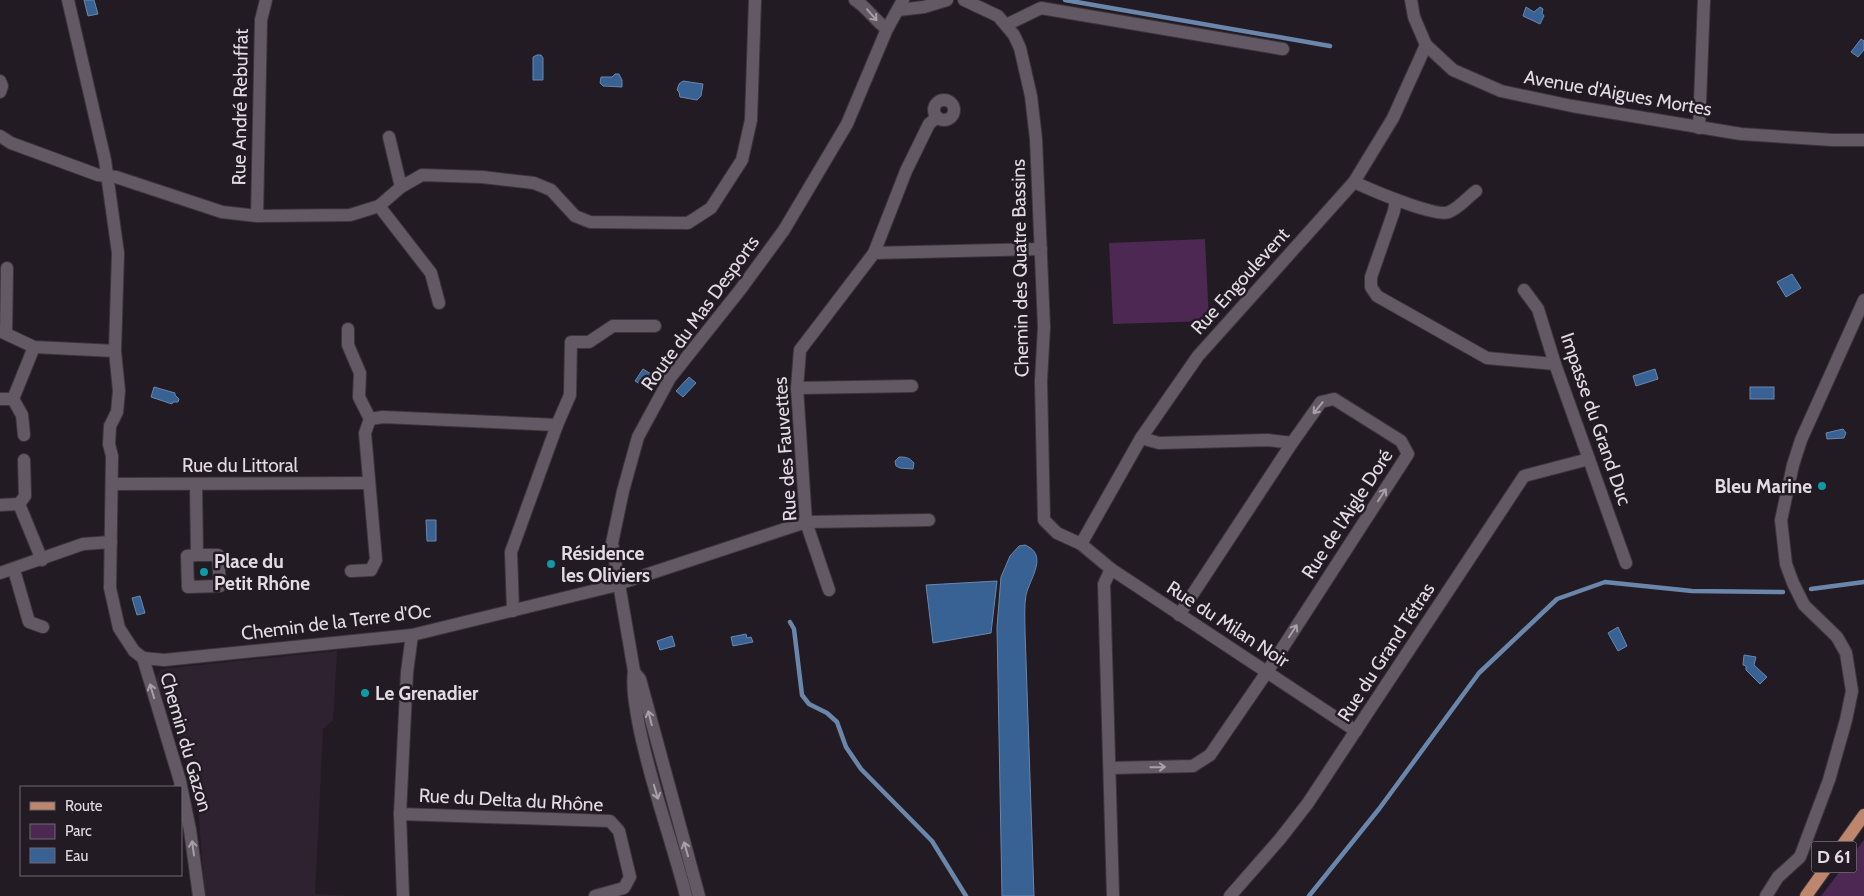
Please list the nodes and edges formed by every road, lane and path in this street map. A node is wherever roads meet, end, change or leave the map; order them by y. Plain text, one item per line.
1 (68, 0) edge
2 (266, 0) edge
3 (755, 0) edge
4 (856, 0) edge
5 (947, 0) edge
6 (964, 0) edge
7 (1411, 0) edge
8 (1704, 0) edge
9 (900, 5) edge
10 (1006, 25) junction
11 (888, 29) junction
12 (1426, 45) junction
13 (1283, 49) dead end
14 (0, 81) edge
15 (0, 92) edge
16 (937, 117) dead end
17 (1699, 128) junction
18 (0, 136) edge
19 (389, 137) dead end
20 (1864, 140) edge
21 (107, 176) junction
22 (1354, 182) junction
23 (401, 187) junction
24 (1476, 190) dead end
25 (1396, 200) junction
26 (379, 206) junction
27 (257, 216) junction
28 (1041, 250) junction
29 (874, 253) junction
30 (7, 268) dead end
31 (1524, 290) dead end
32 (1864, 300) edge
33 (439, 303) dead end
34 (655, 326) dead end
35 (348, 329) dead end
36 (3, 332) edge
37 (34, 347) junction
38 (115, 351) junction
39 (1555, 364) junction
40 (912, 386) dead end
41 (796, 388) junction
42 (6, 399) edge
43 (370, 419) junction
44 (557, 425) junction
45 (24, 436) dead end
46 (1142, 438) junction
47 (1292, 444) junction
48 (1589, 459) junction
49 (24, 460) dead end
50 (369, 483) junction
51 (112, 484) junction
52 (196, 484) junction
53 (19, 504) junction
54 (0, 505) edge
55 (929, 520) dead end
56 (806, 522) junction
57 (111, 542) junction
58 (1081, 544) junction
59 (197, 555) dead end
60 (42, 560) junction
61 (1626, 563) dead end
62 (1111, 569) junction
63 (14, 570) junction
64 (351, 571) dead end
65 (0, 573) edge
66 (618, 584) junction
67 (829, 590) dead end
68 (513, 611) junction
69 (1179, 615) junction
70 (43, 628) dead end
71 (412, 635) junction
72 (144, 658) junction
73 (634, 671) junction
74 (1267, 672) junction
75 (1356, 731) junction
76 (662, 766) junction
77 (1110, 768) junction
78 (650, 772) junction
79 (181, 786) edge
80 (182, 791) edge
81 (400, 814) junction
82 (1863, 816) edge
83 (198, 896) edge
84 (402, 896) edge
85 (595, 896) edge
86 (686, 896) edge
87 (699, 896) edge
88 (1113, 896) edge
89 (1230, 896) edge
90 (1766, 896) edge
91 (1806, 896) edge

1 - 21 street
2 - 27 street, Rue André Rebuffat
3 - 23 street
4 -> 11 street
5 - 9 street
6 - 10 street, Chemin des Quatre Bassins
7 - 12 street, Avenue d'Aigues Mortes
8 - 17 street
9 - 11 street, Route du Mas Desports
10 - 13 street
10 - 28 street, Chemin des Quatre Bassins
11 - 66 street, Route du Mas Desports
12 - 17 street, Avenue d'Aigues Mortes
12 - 22 street, Rue Engoulevent
14 - 15 street
16 - 29 street, Rue des Fauvettes
17 - 20 street, Avenue d'Aigues Mortes
18 - 21 street
19 - 23 street
21 - 27 street
21 - 38 street
22 - 25 street
22 - 46 street, Rue Engoulevent
23 - 26 street
24 - 25 street
25 - 39 street
26 - 27 street
26 - 33 street
28 - 29 street
28 - 58 street, Chemin des Quatre Bassins
29 - 41 street, Rue des Fauvettes
30 - 36 street
31 - 39 street, Impasse du Grand Duc
32 - 90 street
34 - 44 street
35 - 43 street
36 - 37 street
37 - 38 street
37 - 42 street
38 - 51 street
39 - 48 street, Impasse du Grand Duc
40 - 41 street
41 - 56 street, Rue des Fauvettes
42 - 45 street
43 - 44 street
43 - 50 street
44 - 68 street
46 - 47 street
46 - 58 street, Rue Engoulevent
47 - 69 street, Rue de l'Aigle Doré
74 -> 47 street, Rue de l'Aigle Doré
48 - 61 street, Impasse du Grand Duc
48 - 75 street, Rue du Grand Tétras
49 - 53 street
50 - 52 street, Rue du Littoral
50 - 64 street
51 - 52 street, Rue du Littoral
51 - 57 street
52 - 59 street
53 - 54 street
53 - 60 street
55 - 56 street, Chemin de la Terre d'Oc
56 - 66 street, Chemin de la Terre d'Oc
56 - 67 street, Rue des Fauvettes
57 - 60 street
57 - 72 street
58 - 62 street, Rue du Milan Noir
60 - 63 street
62 - 69 street, Rue du Milan Noir
62 - 77 street
63 - 65 street
63 - 70 street
66 - 68 street, Chemin de la Terre d'Oc
66 - 73 street, Route du Mas Desports
68 - 71 street, Chemin de la Terre d'Oc
69 - 74 street, Rue du Milan Noir
71 - 72 street, Chemin de la Terre d'Oc
71 - 81 street
79 -> 72 street, Chemin du Gazon
76 -> 73 street, Route du Mas Desports
73 - 78 street, Route du Mas Desports
74 - 75 street, Rue du Milan Noir
77 -> 74 street
75 - 89 street, Rue du Grand Tétras
76 - 78 street
87 -> 76 street, Route du Mas Desports
77 - 88 street
78 -> 86 street, Route du Mas Desports
83 -> 80 street, Chemin du Gazon
81 - 84 street
81 - 85 street, Rue du Delta du Rhône
82 - 91 main road, D 61

